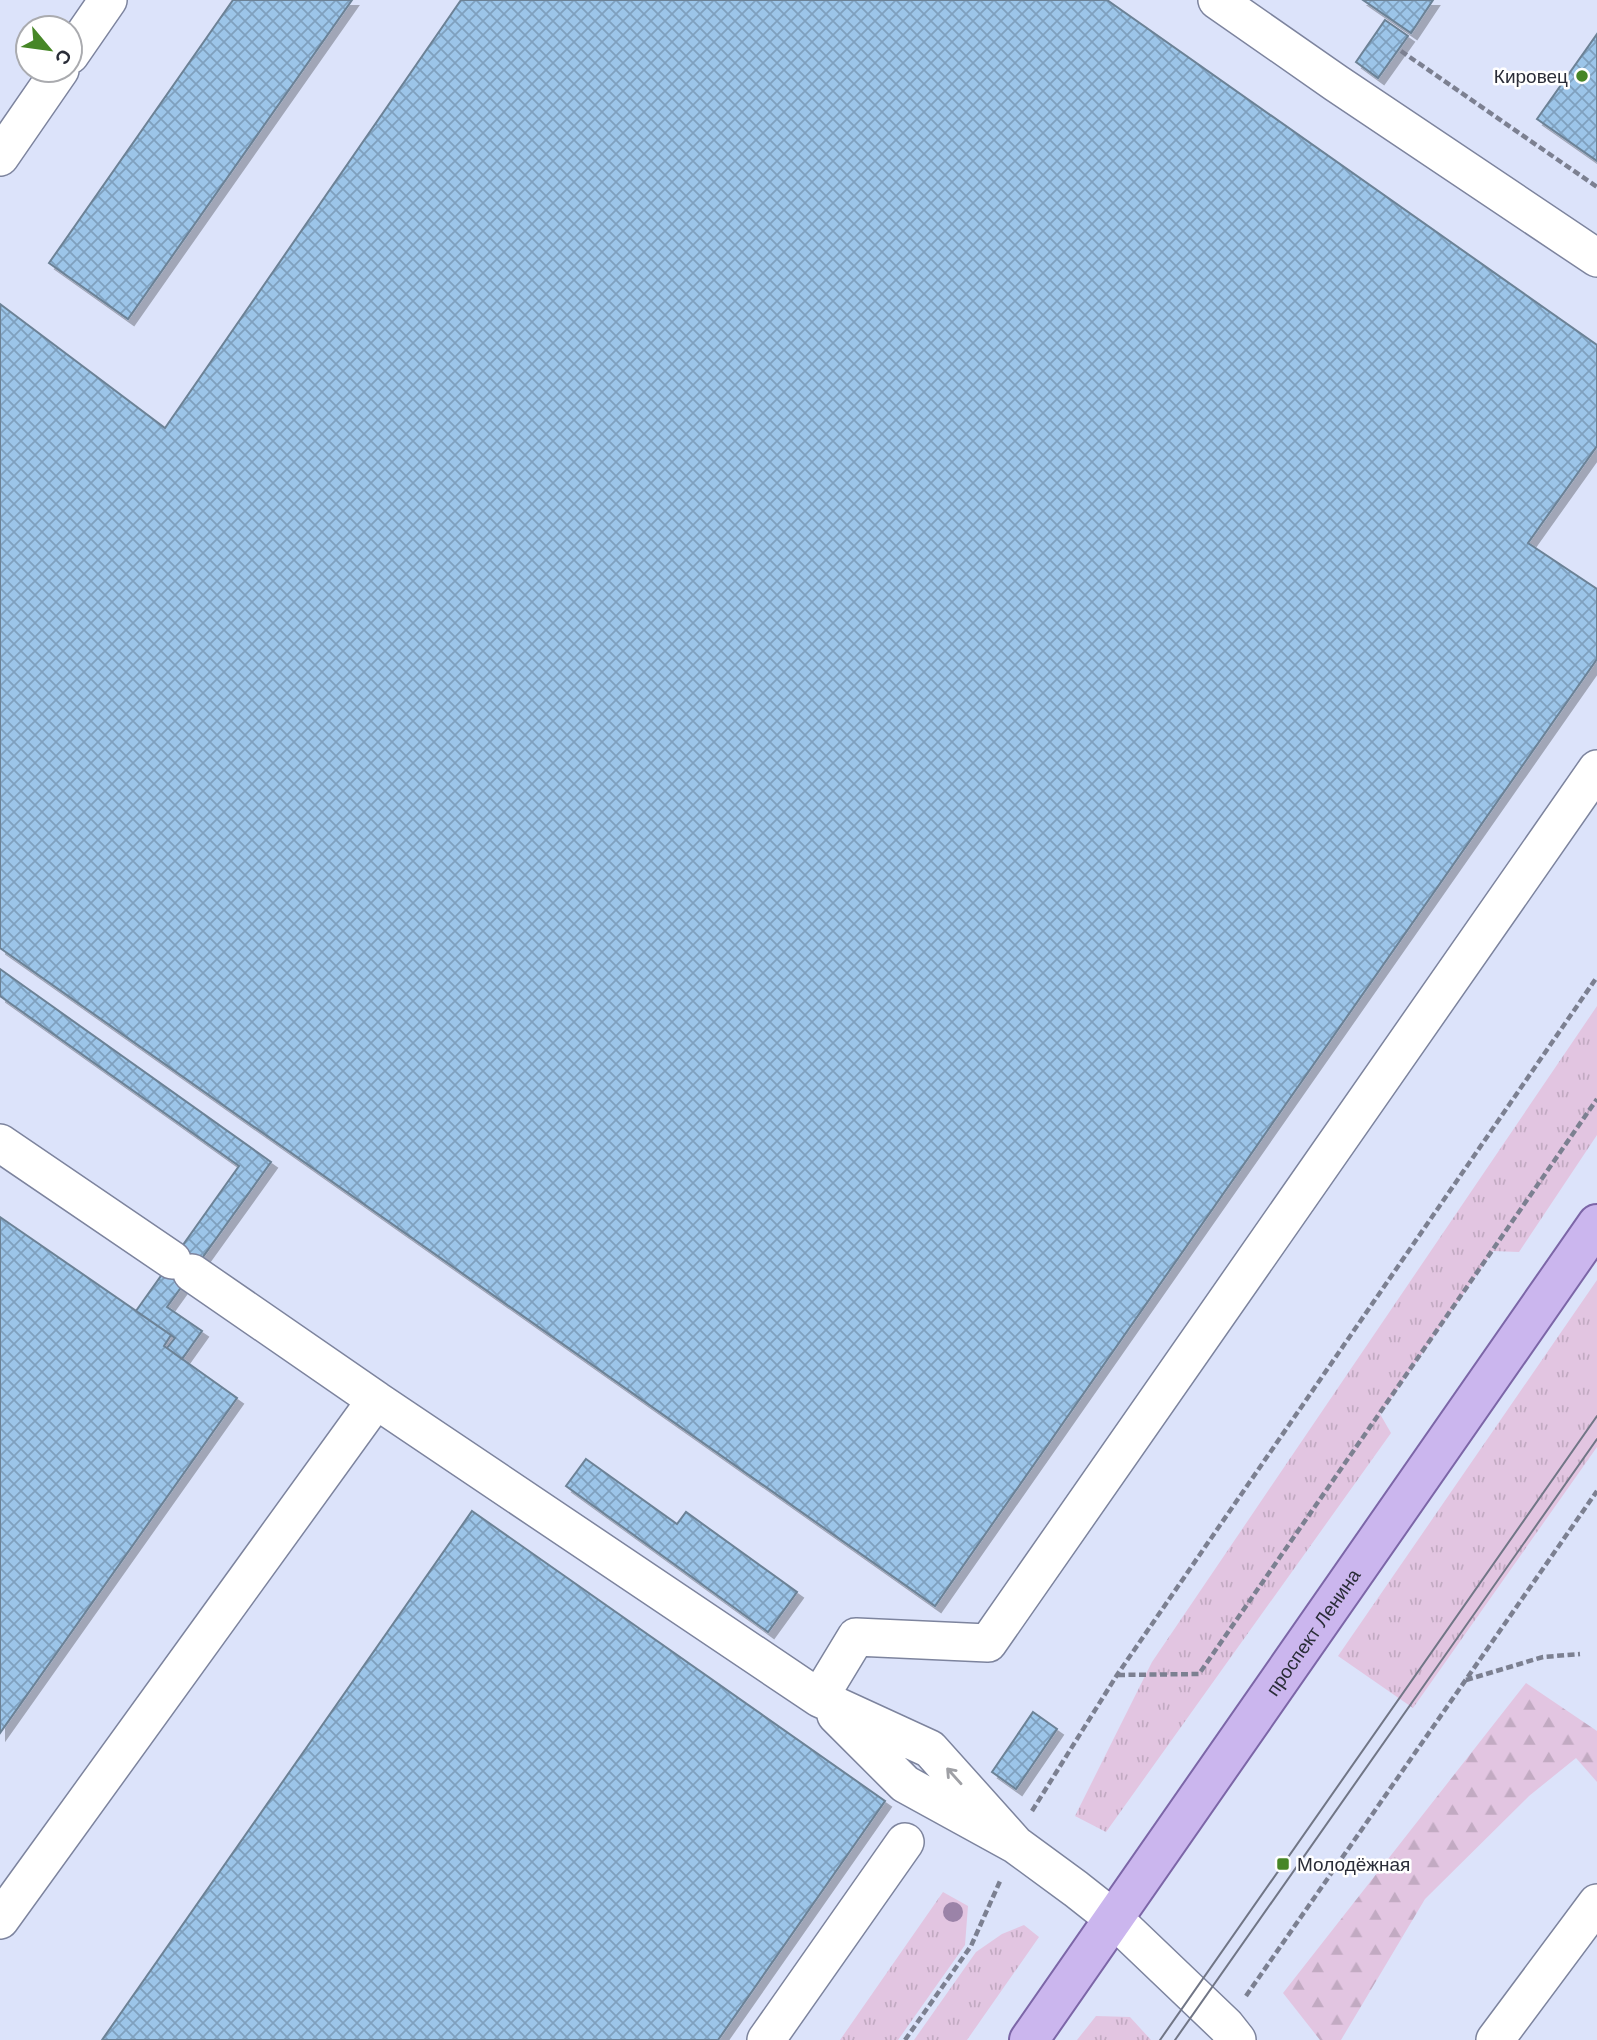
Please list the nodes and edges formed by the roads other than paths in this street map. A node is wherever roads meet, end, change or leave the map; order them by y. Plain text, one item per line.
1 (108, 0) edge
2 (1217, 0) edge
3 (84, 35) edge
4 (50, 84) edge
5 (0, 157) edge
6 (1597, 258) edge
7 (1597, 769) edge
8 (0, 1143) edge
9 (1597, 1224) edge
10 (376, 1399) junction
11 (819, 1698) junction
12 (905, 1842) dead end
13 (1114, 1919) junction
14 (0, 1920) edge
15 (1591, 1923) edge
16 (1232, 2033) edge
17 (766, 2040) edge
18 (1028, 2040) edge
19 (1495, 2040) edge

1 - 3 street
2 - 6 street
4 - 5 street
7 - 11 street
8 - 10 street
9 - 13 main road, проспект Ленина
10 - 11 street
10 - 14 street
11 - 13 street
12 - 17 street
13 - 16 street
13 - 18 main road, проспект Ленина
15 - 19 street

